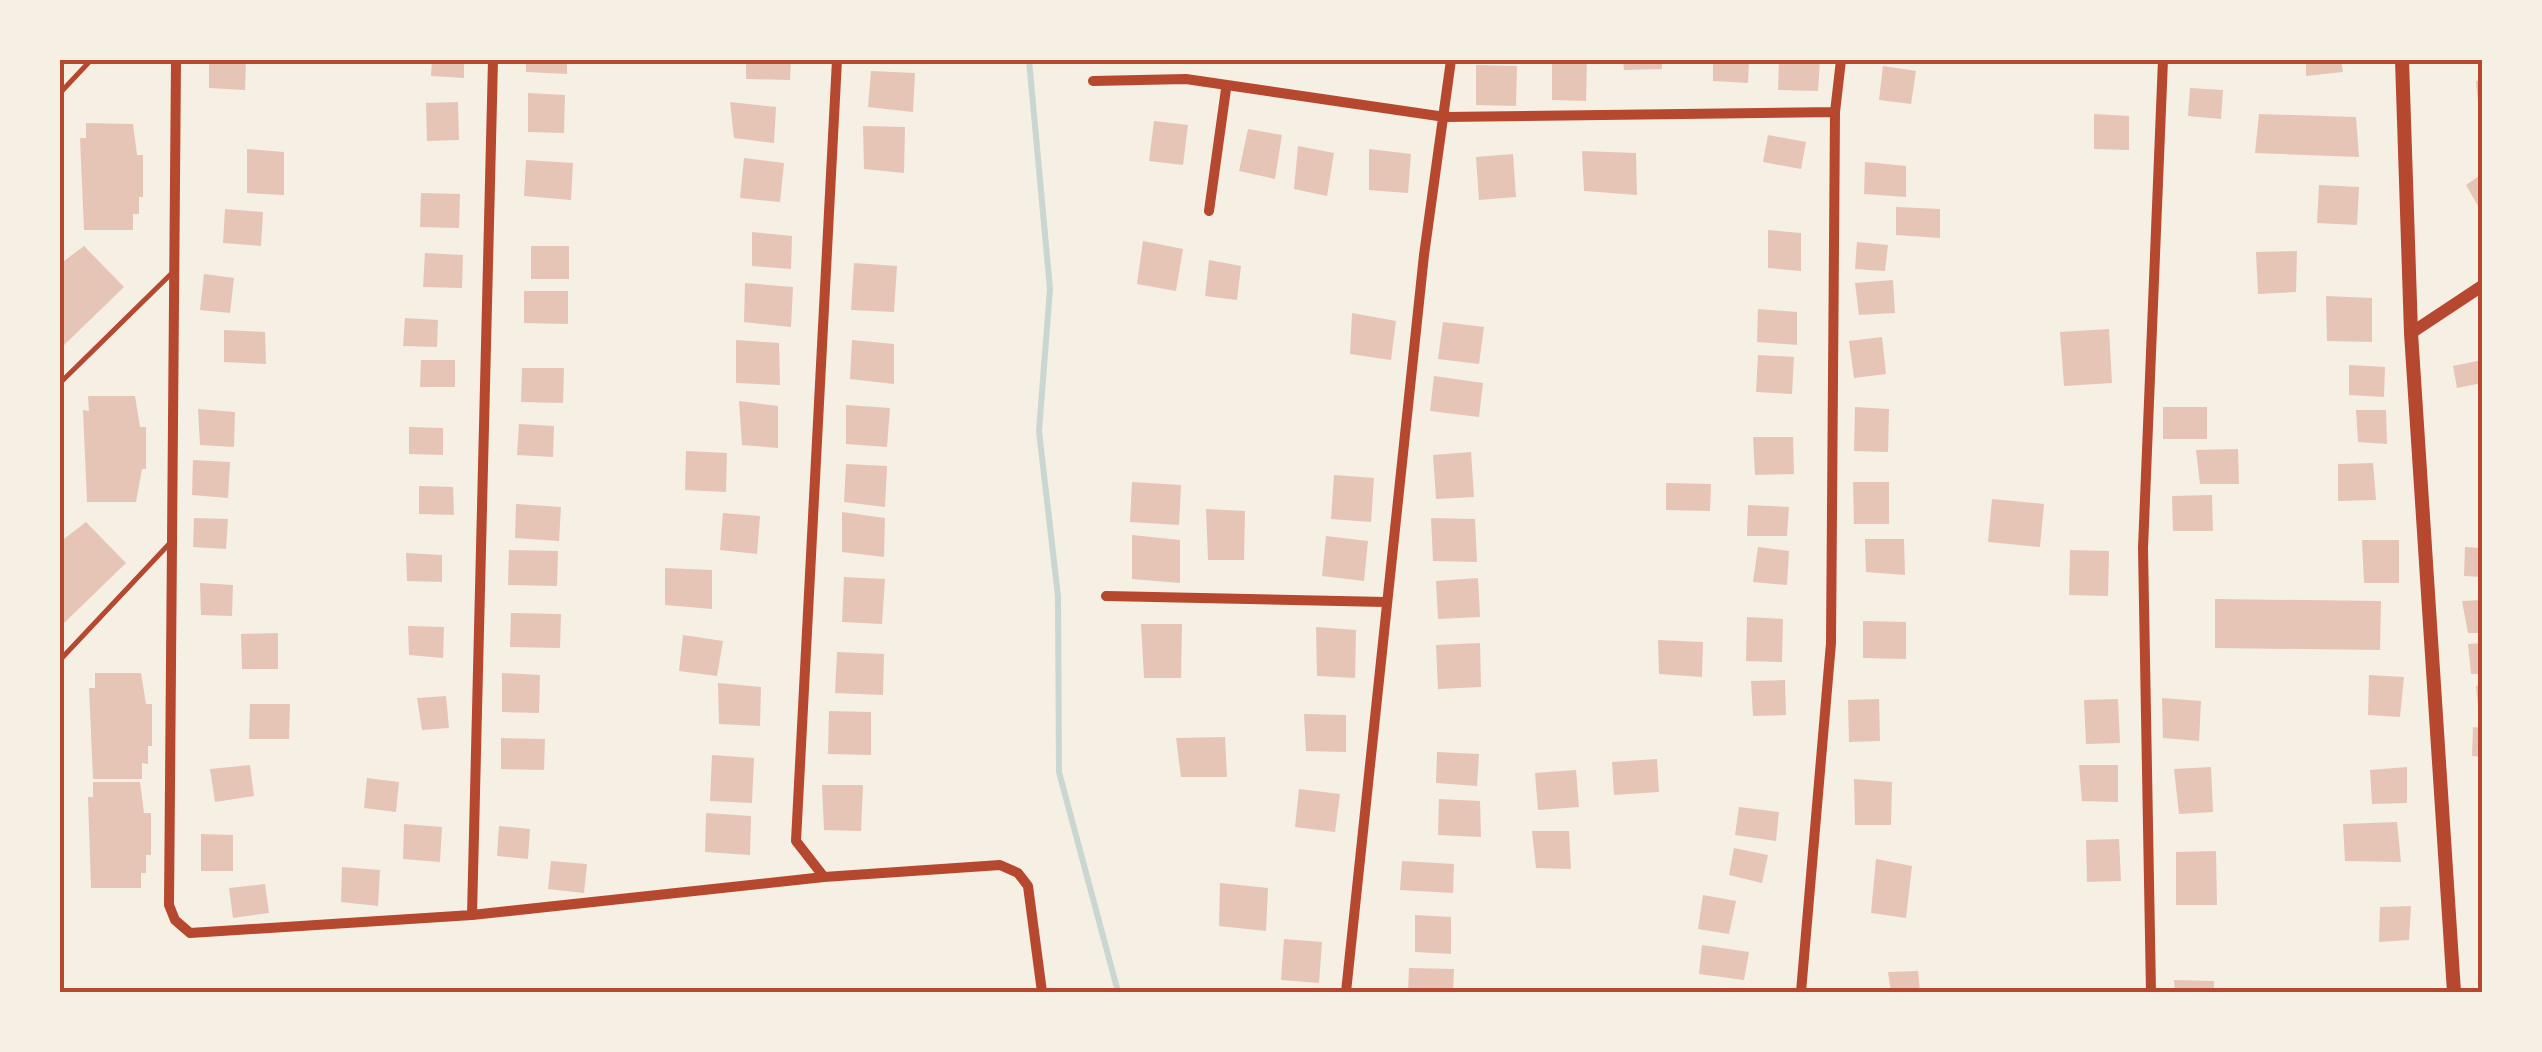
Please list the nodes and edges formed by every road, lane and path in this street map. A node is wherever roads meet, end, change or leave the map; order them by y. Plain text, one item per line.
1 (92, 60) edge
2 (176, 60) edge
3 (493, 60) edge
4 (837, 60) edge
5 (1451, 60) edge
6 (1842, 60) edge
7 (2162, 60) edge
8 (2402, 60) edge
9 (1093, 82) dead end
10 (1226, 89) junction
11 (60, 93) edge
12 (1835, 112) junction
13 (1445, 117) junction
14 (1208, 210) dead end
15 (176, 270) junction
16 (2482, 286) edge
17 (2411, 333) junction
18 (60, 383) edge
19 (170, 543) junction
20 (1106, 596) dead end
21 (1385, 602) junction
22 (60, 660) edge
23 (824, 877) junction
24 (472, 916) junction
25 (1042, 992) edge
26 (1346, 992) edge
27 (1801, 992) edge
28 (2151, 992) edge
29 (2454, 992) edge

1 - 11 lane
2 - 15 street
3 - 24 street
4 - 23 street
5 - 13 street
6 - 12 street
7 - 28 street
8 - 17 main road
9 - 10 street
10 - 13 street
10 - 14 street
12 - 13 street
12 - 27 street
13 - 21 street
15 - 18 lane
15 - 19 street
16 - 17 street
17 - 29 main road
19 - 22 lane
19 - 24 street
20 - 21 street
21 - 26 street
23 - 24 street
23 - 25 street

